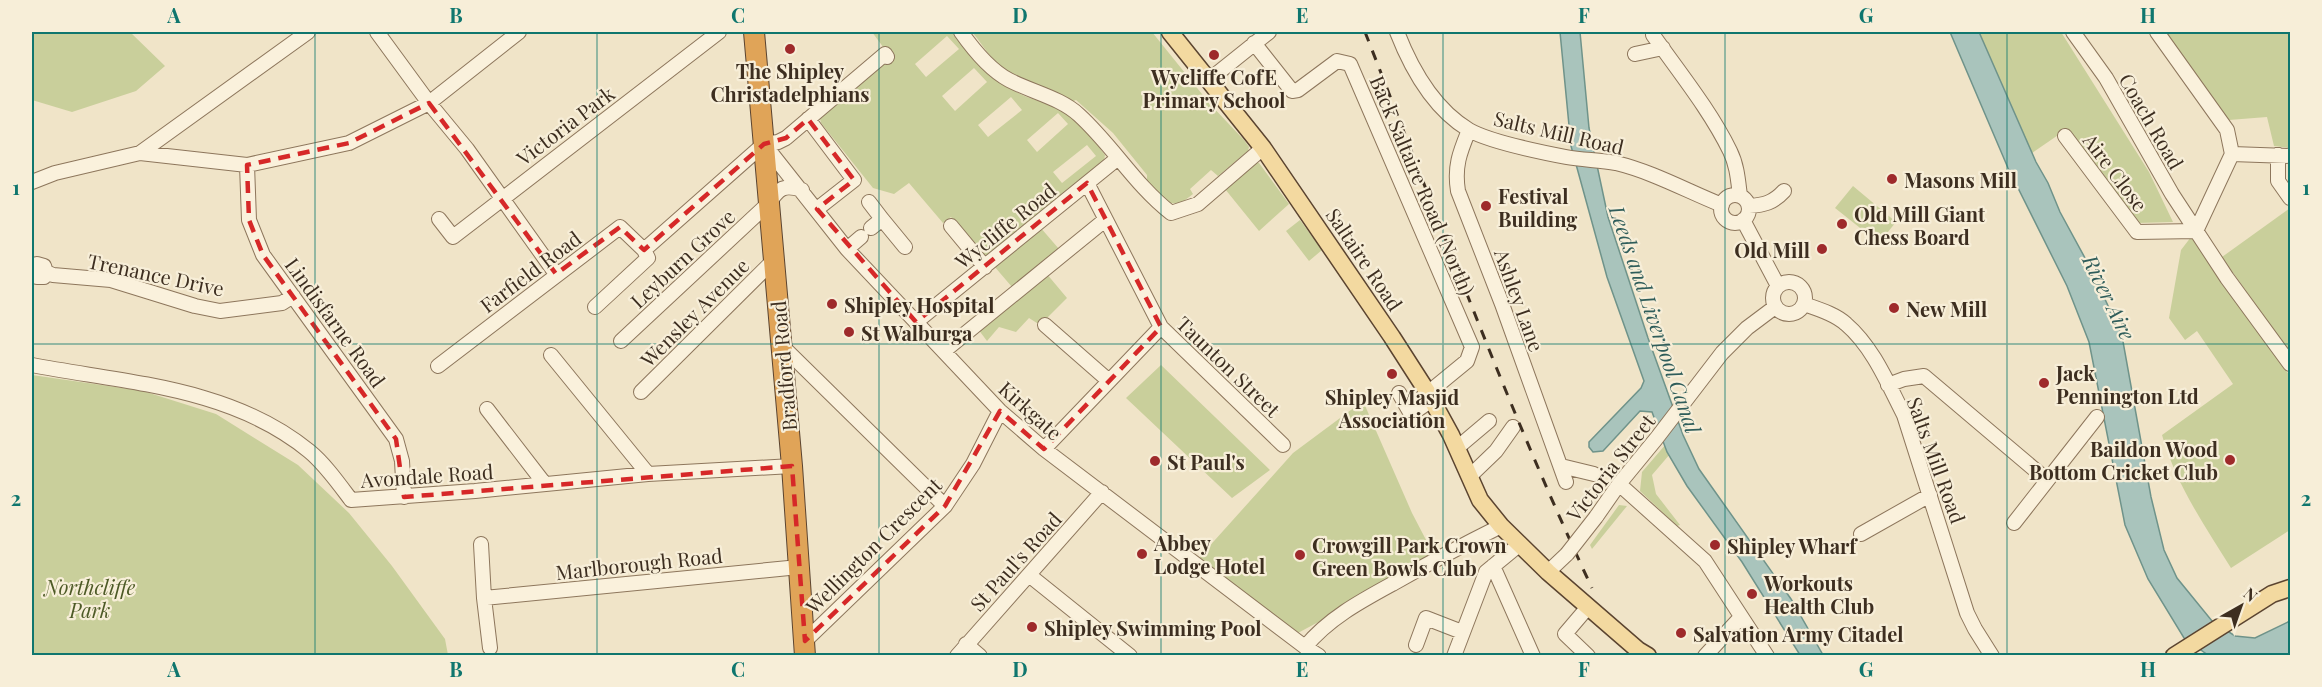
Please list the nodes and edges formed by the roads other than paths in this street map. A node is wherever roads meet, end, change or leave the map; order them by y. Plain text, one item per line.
1 (308, 32) edge
2 (377, 32) edge
3 (519, 32) edge
4 (719, 32) edge
5 (754, 32) edge
6 (961, 32) edge
7 (1170, 32) edge
8 (1269, 32) edge
9 (1396, 32) edge
10 (2073, 32) edge
11 (2157, 32) edge
12 (1653, 35) dead end
13 (1254, 43) junction
14 (1663, 48) junction
15 (1635, 54) dead end
16 (887, 57) dead end
17 (1209, 80) junction
18 (429, 103) junction
19 (808, 119) junction
20 (1469, 130) junction
21 (2065, 136) dead end
22 (764, 144) junction
23 (1263, 148) junction
24 (140, 153) junction
25 (2232, 154) junction
26 (2284, 156) edge
27 (1118, 158) junction
28 (247, 165) junction
29 (32, 182) edge
30 (1087, 183) junction
31 (802, 190) junction
32 (1784, 191) dead end
33 (502, 198) junction
34 (2290, 198) edge
35 (1744, 201) junction
36 (869, 202) dead end
37 (769, 203) junction
38 (1722, 205) junction
39 (818, 209) junction
40 (439, 219) dead end
41 (882, 219) junction
42 (1106, 220) junction
43 (1743, 220) junction
44 (951, 226) dead end
45 (2196, 231) junction
46 (905, 247) dead end
47 (847, 249) junction
48 (644, 250) junction
49 (774, 260) junction
50 (985, 267) junction
51 (46, 272) dead end
52 (556, 274) junction
53 (1778, 286) junction
54 (293, 296) junction
55 (1804, 304) junction
56 (595, 307) dead end
57 (1775, 307) junction
58 (916, 322) junction
59 (1045, 325) dead end
60 (1161, 327) junction
61 (621, 341) dead end
62 (781, 345) junction
63 (944, 351) junction
64 (551, 355) dead end
65 (2290, 364) edge
66 (32, 365) edge
67 (438, 366) dead end
68 (1109, 381) junction
69 (1888, 385) junction
70 (641, 392) dead end
71 (1399, 393) dead end
72 (1430, 397) junction
73 (487, 409) dead end
74 (1000, 411) junction
75 (2097, 417) dead end
76 (1489, 421) dead end
77 (1512, 427) dead end
78 (1282, 445) dead end
79 (1457, 448) junction
80 (1044, 449) junction
81 (792, 466) junction
82 (1561, 466) junction
83 (648, 474) junction
84 (1594, 474) dead end
85 (1470, 476) junction
86 (2047, 480) junction
87 (1566, 482) dead end
88 (544, 483) junction
89 (1619, 484) junction
90 (1102, 492) junction
91 (1930, 495) junction
92 (404, 497) junction
93 (945, 506) junction
94 (2014, 523) dead end
95 (1501, 526) junction
96 (1861, 534) dead end
97 (481, 544) dead end
98 (1520, 544) junction
99 (1493, 566) junction
100 (799, 567) junction
101 (1548, 572) junction
102 (1029, 575) junction
103 (2290, 589) edge
104 (484, 598) junction
105 (1588, 607) junction
106 (1741, 617) junction
107 (1975, 629) junction
108 (1462, 632) junction
109 (966, 644) junction
110 (1416, 645) dead end
111 (1305, 647) junction
112 (490, 648) dead end
113 (805, 648) edge
114 (2196, 651) edge
115 (1642, 654) edge
116 (957, 656) edge
117 (980, 656) edge
118 (1130, 656) edge
119 (1319, 656) edge
120 (1454, 656) edge
121 (1533, 656) edge
122 (1587, 656) edge
123 (1705, 656) edge
124 (1767, 656) edge
125 (1978, 656) edge
126 (1992, 656) edge
127 (2174, 656) edge

1 - 24 street
2 - 18 street
3 - 18 street
4 - 33 street, Victoria Park
5 - 22 highway, Bradford Road
6 - 27 street
7 - 17 main road, Saltaire Road
8 - 13 street
9 - 20 street, Salts Mill Road
10 - 45 street, Coach Road
11 - 25 street
12 - 14 street
13 - 17 street
13 - 72 street, Back Saltaire Road (North)
14 - 15 street
14 - 35 street
16 - 19 street
17 - 23 main road, Saltaire Road
18 - 28 street
18 - 33 street
19 - 22 street
19 - 39 street
20 - 38 street, Salts Mill Road
20 - 82 street, Ashley Lane
21 - 45 street, Aire Close
22 - 31 street, Kirkgate
22 - 37 highway, Bradford Road
22 - 48 street
23 - 27 street
23 - 72 main road, Saltaire Road
24 - 28 street
24 - 29 street
25 - 26 street
25 - 45 street
26 - 34 street
27 - 30 street, Wycliffe Road
28 - 54 street, Lindisfarne Road
30 - 42 street, Taunton Street
30 - 50 street, Wycliffe Road
31 - 37 street, Leyburn Grove
31 - 39 street, Kirkgate
32 - 35 street
33 - 40 street, Victoria Park
33 - 52 street
35 - 38 street
35 - 43 street
36 - 41 street
37 - 49 highway, Bradford Road
37 - 61 street, Leyburn Grove
38 - 43 street, Salts Mill Road
39 - 47 street, Kirkgate
41 - 46 street
41 - 47 street
42 - 60 street, Taunton Street
42 - 63 street
43 - 53 street
44 - 50 street
45 - 65 street, Coach Road
47 - 58 street, Kirkgate
48 - 52 street, Farfield Road
48 - 56 street
49 - 62 highway, Bradford Road
49 - 70 street, Wensley Avenue
50 - 58 street, Wycliffe Road
51 - 54 street, Trenance Drive
52 - 67 street, Farfield Road
53 - 55 street
53 - 57 street
54 - 92 street, Lindisfarne Road
55 - 57 street
55 - 69 street, Salts Mill Road
57 - 89 street, Victoria Street
58 - 63 street, Kirkgate
59 - 68 street
60 - 68 street
60 - 78 street, Taunton Street
62 - 81 highway, Bradford Road
62 - 93 street
63 - 74 street, Kirkgate
64 - 83 street
66 - 92 street, Avondale Road
68 - 80 street
69 - 86 street
69 - 91 street, Salts Mill Road
71 - 72 street
72 - 79 main road, Saltaire Road
73 - 88 street
74 - 80 street, Kirkgate
74 - 93 street, Wellington Crescent
75 - 86 street
76 - 79 street
77 - 85 street
79 - 85 main road, Saltaire Road
80 - 90 street, Kirkgate
81 - 83 street, Avondale Road
81 - 100 highway, Bradford Road
82 - 84 street
82 - 87 street, Ashley Lane
83 - 88 street, Avondale Road
85 - 95 main road, Saltaire Road
86 - 94 street
88 - 92 street, Avondale Road
89 - 101 street, Victoria Street, bridge
89 - 106 street
90 - 102 street, St Paul's Road
90 - 111 street, Kirkgate
91 - 96 street
91 - 107 street, Salts Mill Road
93 - 113 street, Wellington Crescent
95 - 98 main road, Saltaire Road
95 - 111 street
97 - 104 street
98 - 99 street
98 - 101 main road, Saltaire Road
99 - 108 street
99 - 121 street
100 - 104 street, Marlborough Road
100 - 113 highway, Bradford Road
101 - 105 main road, Saltaire Road
102 - 109 street, St Paul's Road
102 - 118 street
103 - 114 main road
104 - 112 street
105 - 115 main road, Saltaire Road
105 - 122 street
106 - 123 street
106 - 124 street
107 - 125 street, Salts Mill Road
107 - 126 street, Salts Mill Road
108 - 110 street
108 - 120 street
109 - 116 street, St Paul's Road
109 - 117 street
111 - 119 street, Kirkgate
114 - 127 main road

